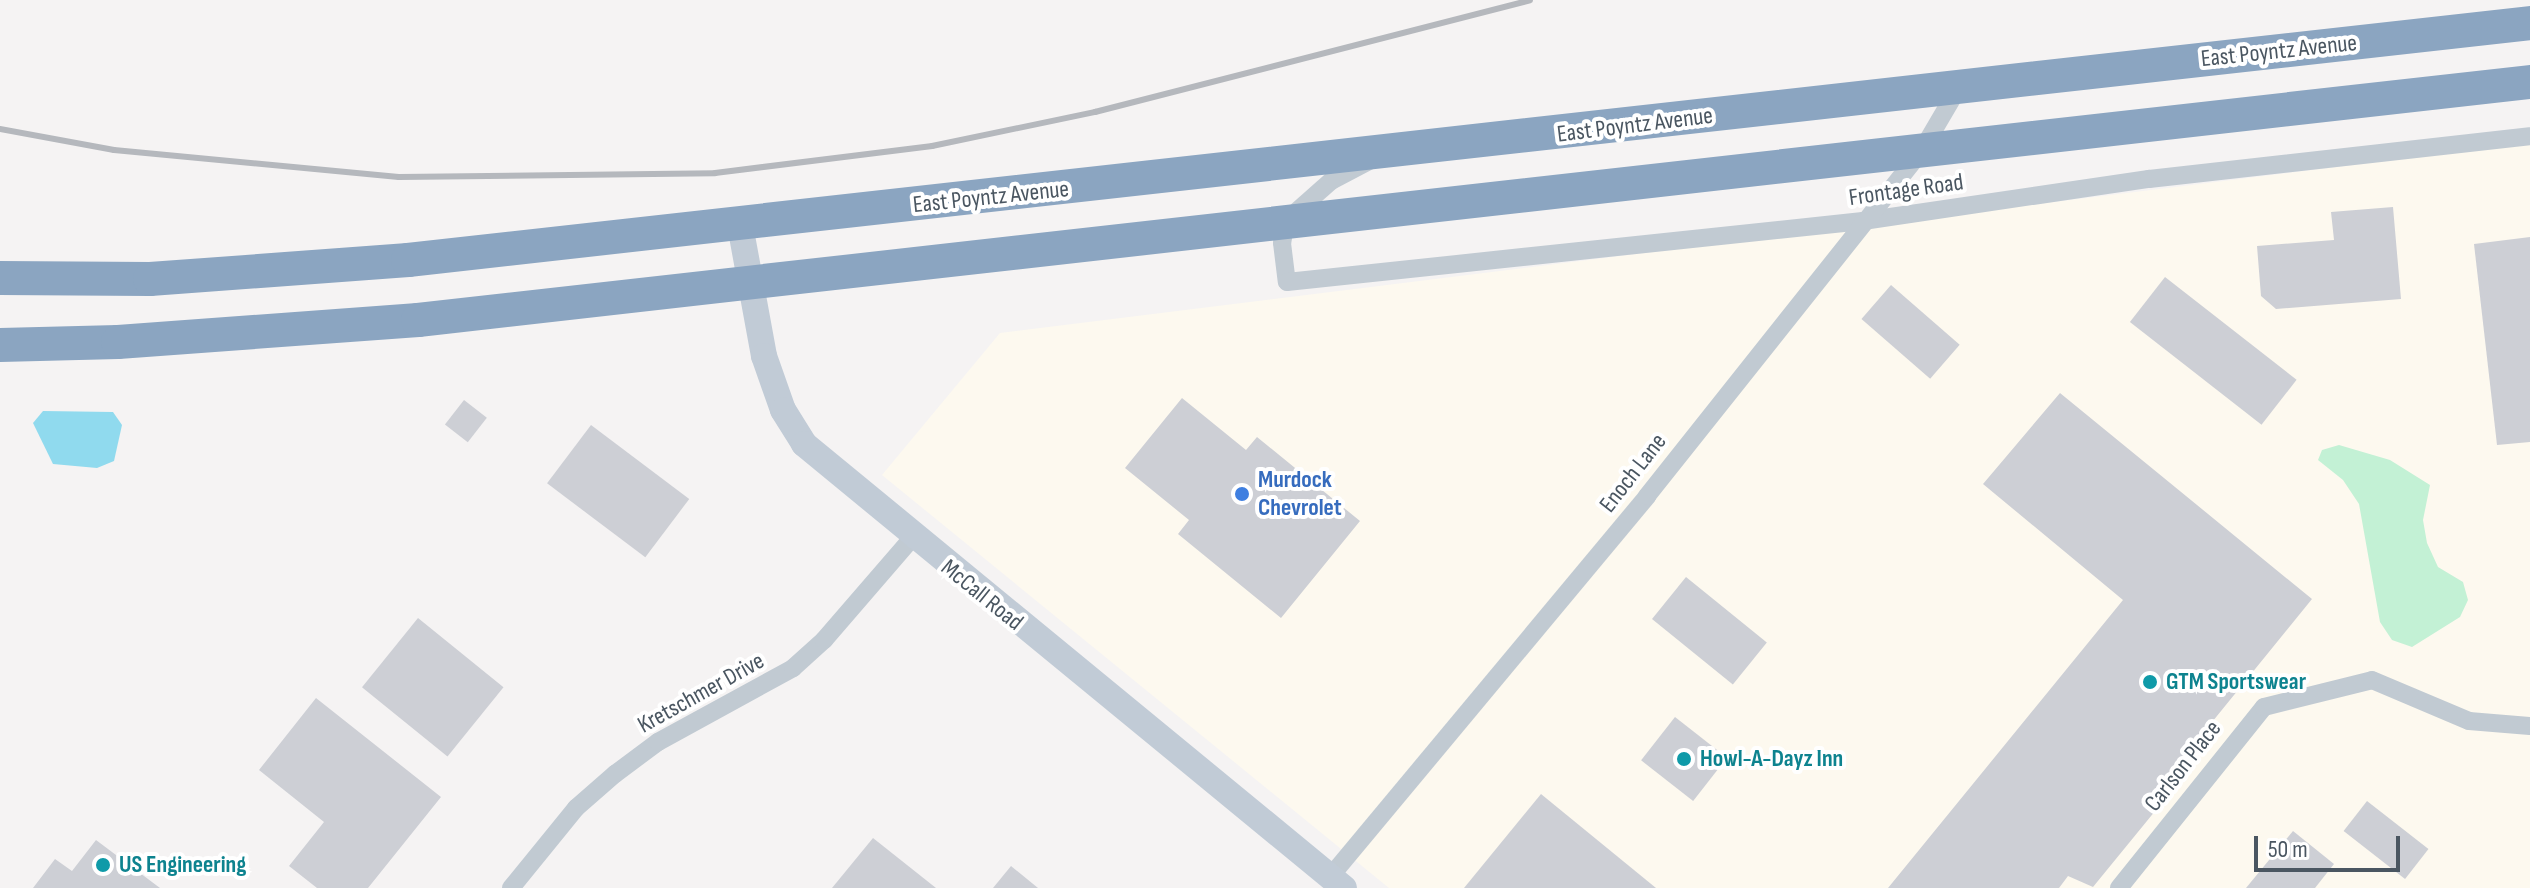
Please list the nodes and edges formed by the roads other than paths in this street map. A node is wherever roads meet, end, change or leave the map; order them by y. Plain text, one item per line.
1 (2530, 23) edge
2 (2530, 82) edge
3 (1959, 87) junction
4 (2530, 136) edge
5 (1922, 150) junction
6 (1379, 155) junction
7 (1286, 221) junction
8 (1863, 221) junction
9 (740, 225) junction
10 (0, 278) edge
11 (753, 281) junction
12 (0, 345) edge
13 (912, 538) junction
14 (2530, 726) edge
15 (1337, 882) edge
16 (511, 888) edge
17 (2119, 888) edge

1 - 3 highway, East Poyntz Avenue
2 - 5 highway
3 - 5 street, Enoch Lane
3 - 6 highway, East Poyntz Avenue
4 - 8 street, Frontage Road
5 - 7 highway
5 - 8 street, Enoch Lane
6 - 7 street
6 - 9 highway, East Poyntz Avenue
7 - 8 street, Frontage Road
7 - 11 highway
8 - 15 street, Enoch Lane
9 - 10 highway, East Poyntz Avenue
9 - 11 main road, McCall Road
11 - 12 highway
11 - 13 main road, McCall Road
13 - 15 main road, McCall Road
13 - 16 street, Kretschmer Drive
14 - 17 street, Carlson Place

